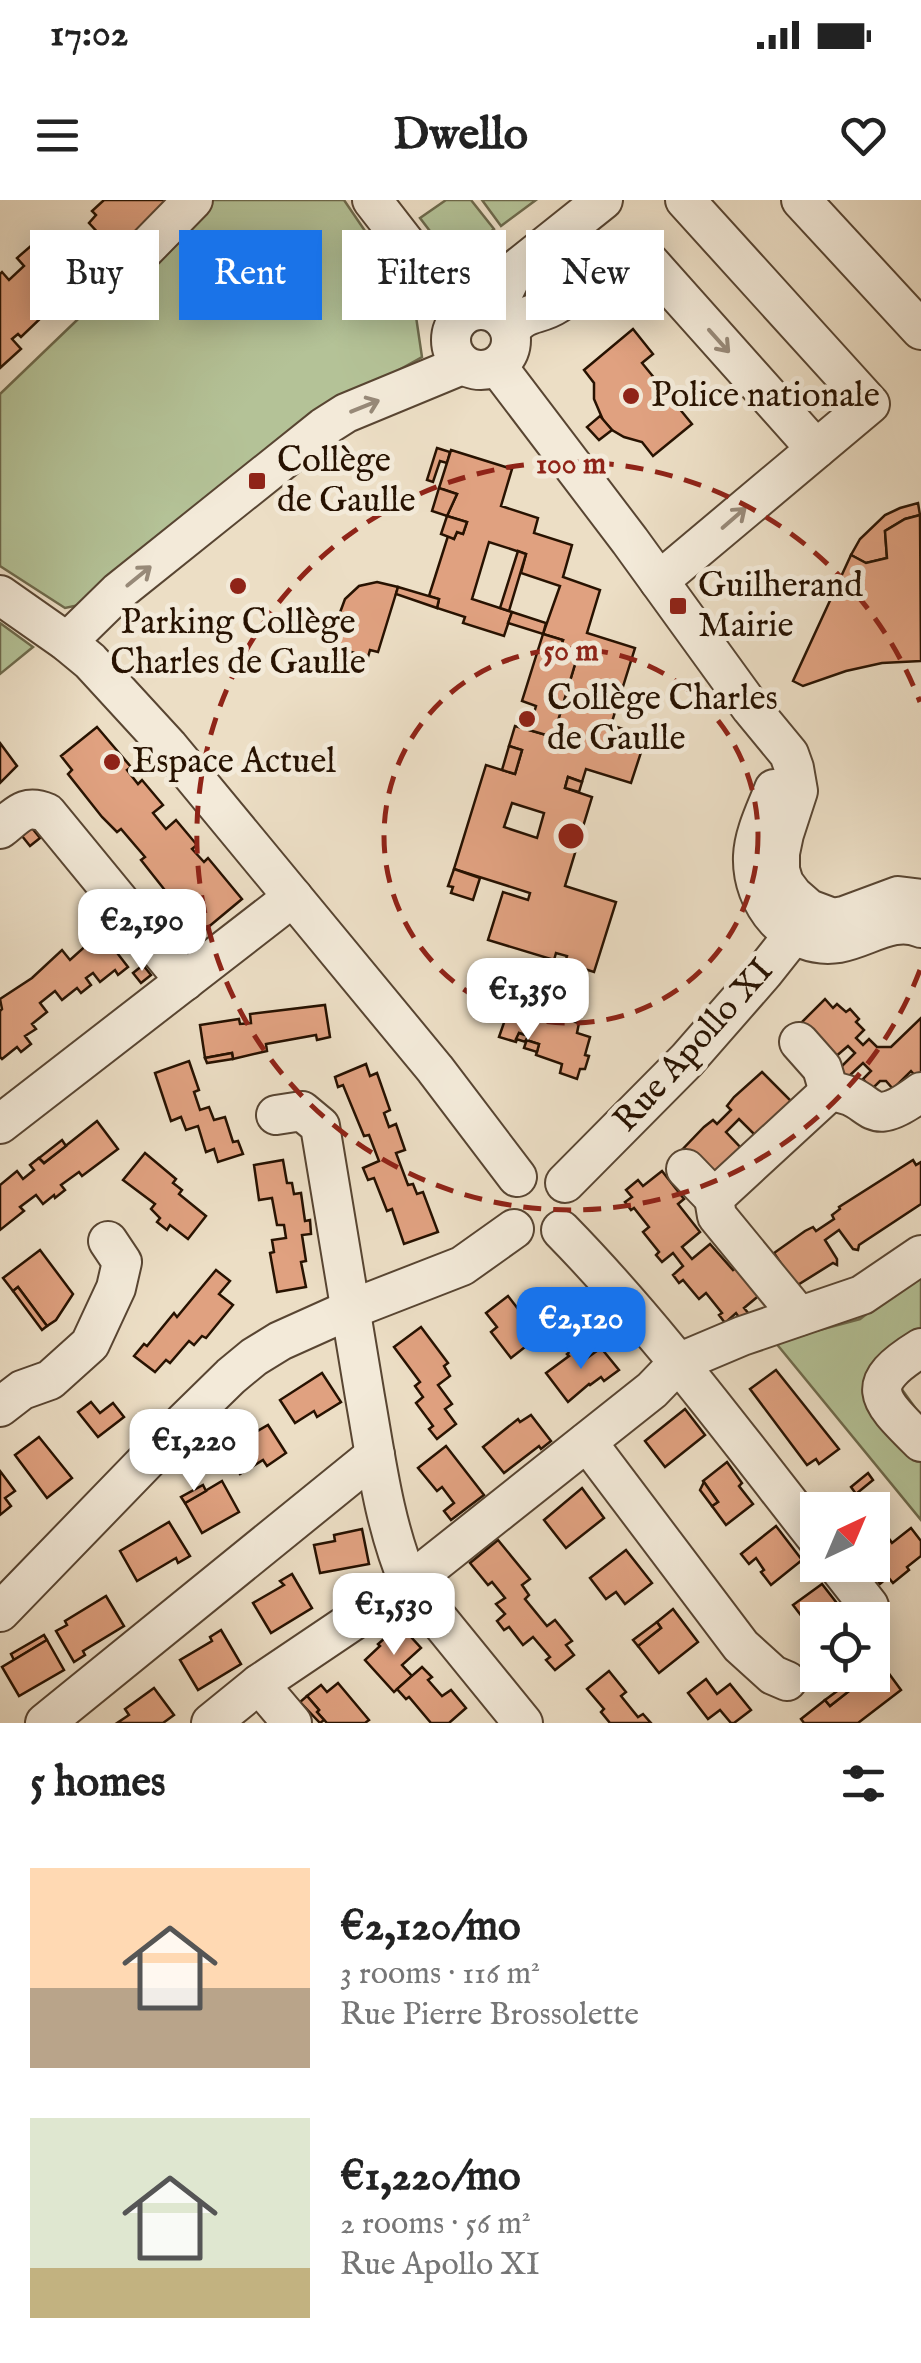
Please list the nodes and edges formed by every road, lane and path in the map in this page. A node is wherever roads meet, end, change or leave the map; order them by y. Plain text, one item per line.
1 (192, 200) edge
2 (372, 200) edge
3 (603, 200) edge
4 (685, 200) edge
5 (800, 200) edge
6 (401, 230) edge
7 (159, 235) edge
8 (506, 286) edge
9 (506, 318) edge
10 (488, 320) joint
11 (921, 330) edge
12 (479, 366) junction
13 (816, 448) junction
14 (659, 581) junction
15 (0, 596) edge
16 (66, 642) junction
17 (751, 708) junction
18 (0, 830) edge
19 (293, 897) junction
20 (921, 900) edge
21 (824, 916) junction
22 (921, 928) edge
23 (791, 936) junction
24 (185, 981) junction
25 (799, 1042) dead end
26 (830, 1092) junction
27 (921, 1092) edge
28 (276, 1115) dead end
29 (0, 1124) edge
30 (686, 1169) dead end
31 (517, 1177) junction
32 (565, 1183) junction
33 (714, 1198) junction
34 (514, 1228) junction
35 (561, 1230) junction
36 (108, 1241) dead end
37 (921, 1254) edge
38 (349, 1310) junction
39 (799, 1316) junction
40 (921, 1348) edge
41 (678, 1362) junction
42 (0, 1407) edge
43 (588, 1442) junction
44 (921, 1442) edge
45 (376, 1454) junction
46 (800, 1517) edge
47 (850, 1582) edge
48 (409, 1583) junction
49 (866, 1602) edge
50 (0, 1612) edge
51 (787, 1680) dead end
52 (259, 1684) junction
53 (45, 1723) edge
54 (212, 1723) edge
55 (292, 1723) edge
56 (524, 1723) edge

1 - 7 street
2 - 6 street
3 - 8 street
4 - 13 street
5 - 11 street
9 -> 13 street
10 - 12 street
10 - 12 street
12 - 14 street
16 -> 12 street
14 -> 13 street
14 - 17 street
15 - 16 street
16 - 19 street
17 - 21 street
17 - 23 street
18 - 24 street
19 - 24 street
19 - 31 street
20 - 21 street
21 - 23 street, Rue Apollo XI
22 - 23 street
23 - 32 street, Rue Apollo XI
24 - 29 street
25 - 26 street
26 - 27 street
26 - 33 street
28 - 38 street
30 - 33 street
31 - 32 street
31 - 34 street
32 - 35 street
33 - 39 street
34 - 35 street
34 - 38 street
35 - 41 street
36 - 42 street
37 - 39 street
38 - 45 street
38 - 50 street
39 - 41 street
40 - 44 street
41 - 43 street
41 - 46 street
43 - 48 street
43 - 51 street
45 - 48 street
45 - 53 street
47 - 49 street
48 - 52 street
48 - 56 street
52 - 54 street
52 - 55 street

